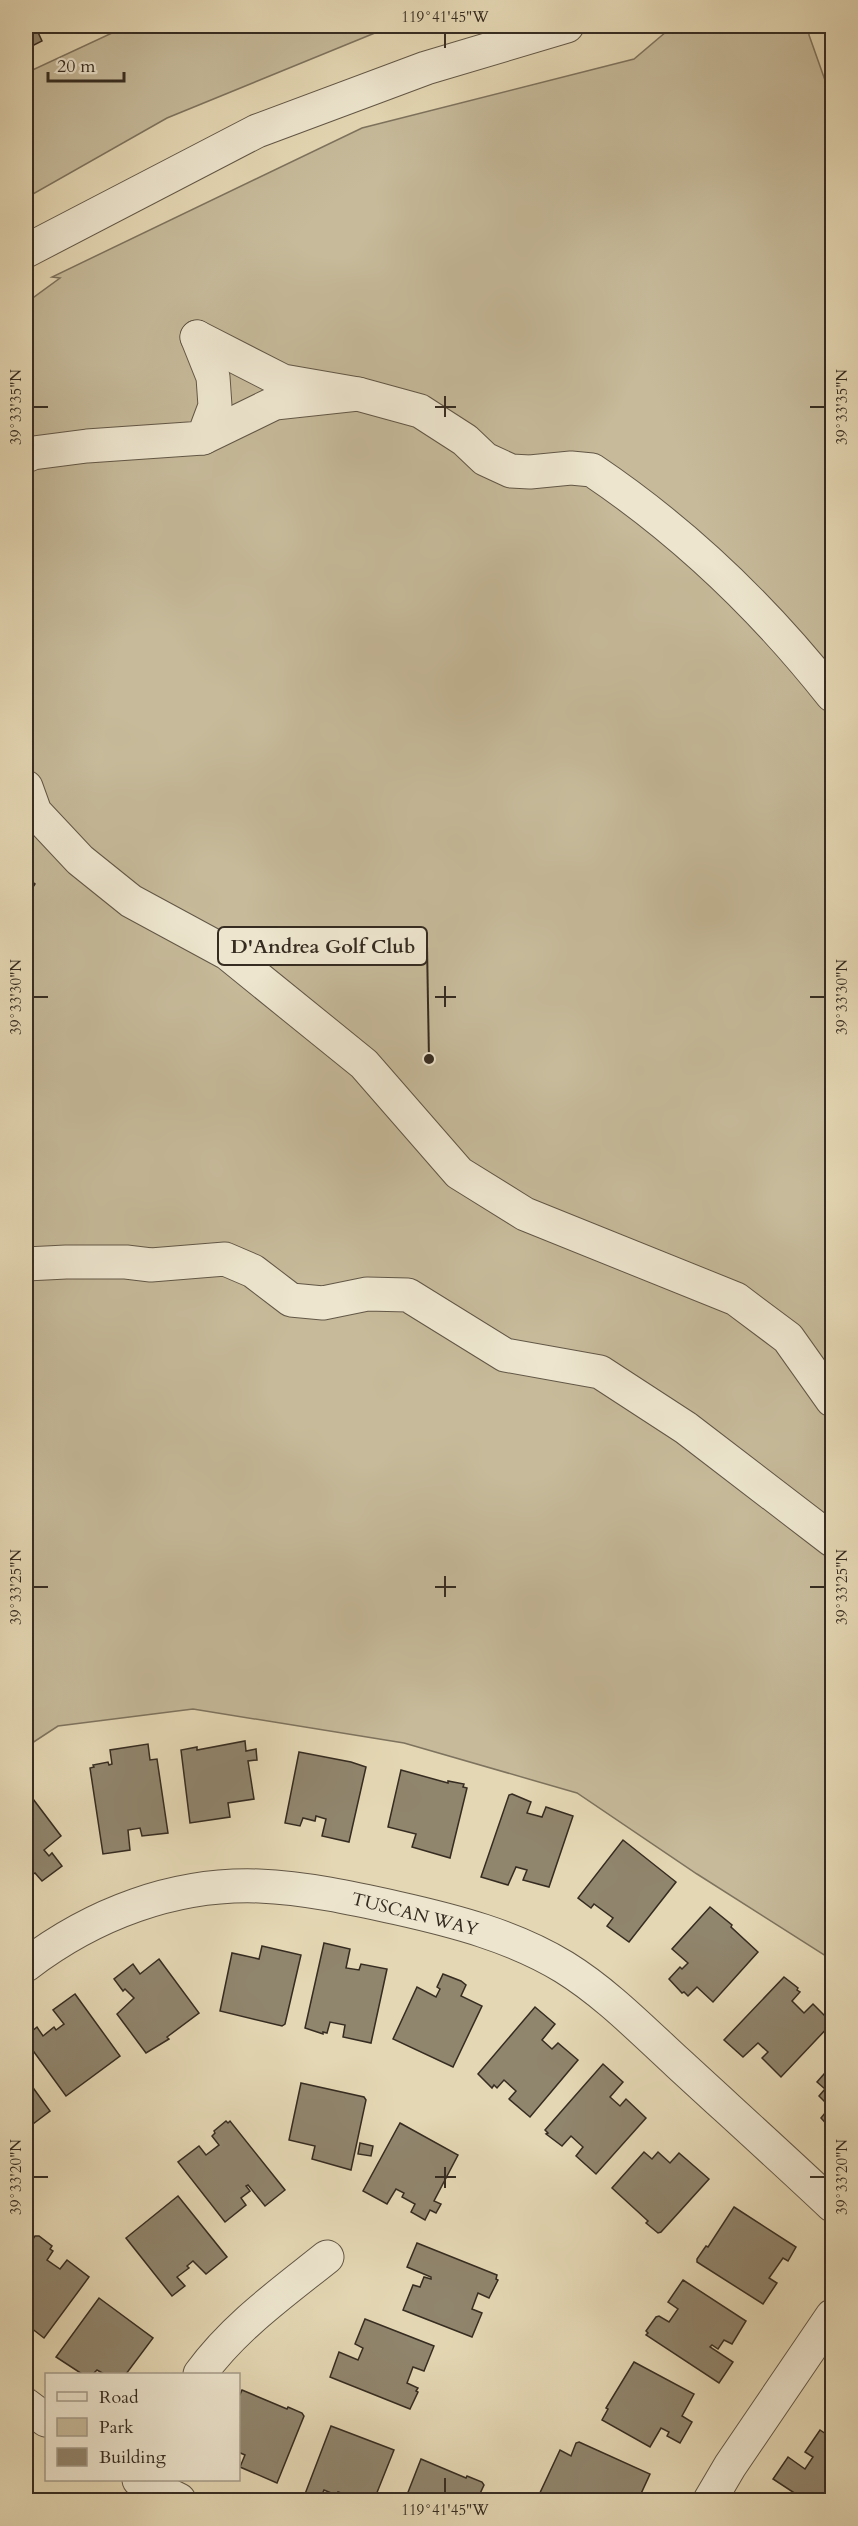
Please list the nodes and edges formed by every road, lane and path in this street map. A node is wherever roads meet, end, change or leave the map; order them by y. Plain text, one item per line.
1 (552, 28) edge
2 (26, 251) edge
3 (358, 394) junction
4 (203, 438) junction
5 (26, 456) edge
6 (832, 695) edge
7 (26, 787) edge
8 (26, 1264) edge
9 (832, 1400) edge
10 (832, 1540) edge
11 (26, 1965) edge
12 (832, 2205) edge
13 (327, 2257) dead end
14 (832, 2316) edge
15 (201, 2373) edge
16 (26, 2405) edge
17 (45, 2419) edge
18 (141, 2481) edge
19 (179, 2500) edge
20 (710, 2500) edge

1 - 2 street
3 - 4 street
3 - 4 street
3 - 6 street
4 - 5 street
7 - 9 street
8 - 10 street
11 - 12 street, TUSCAN WAY
13 - 15 street
14 - 20 street
16 - 17 street
18 - 19 street

